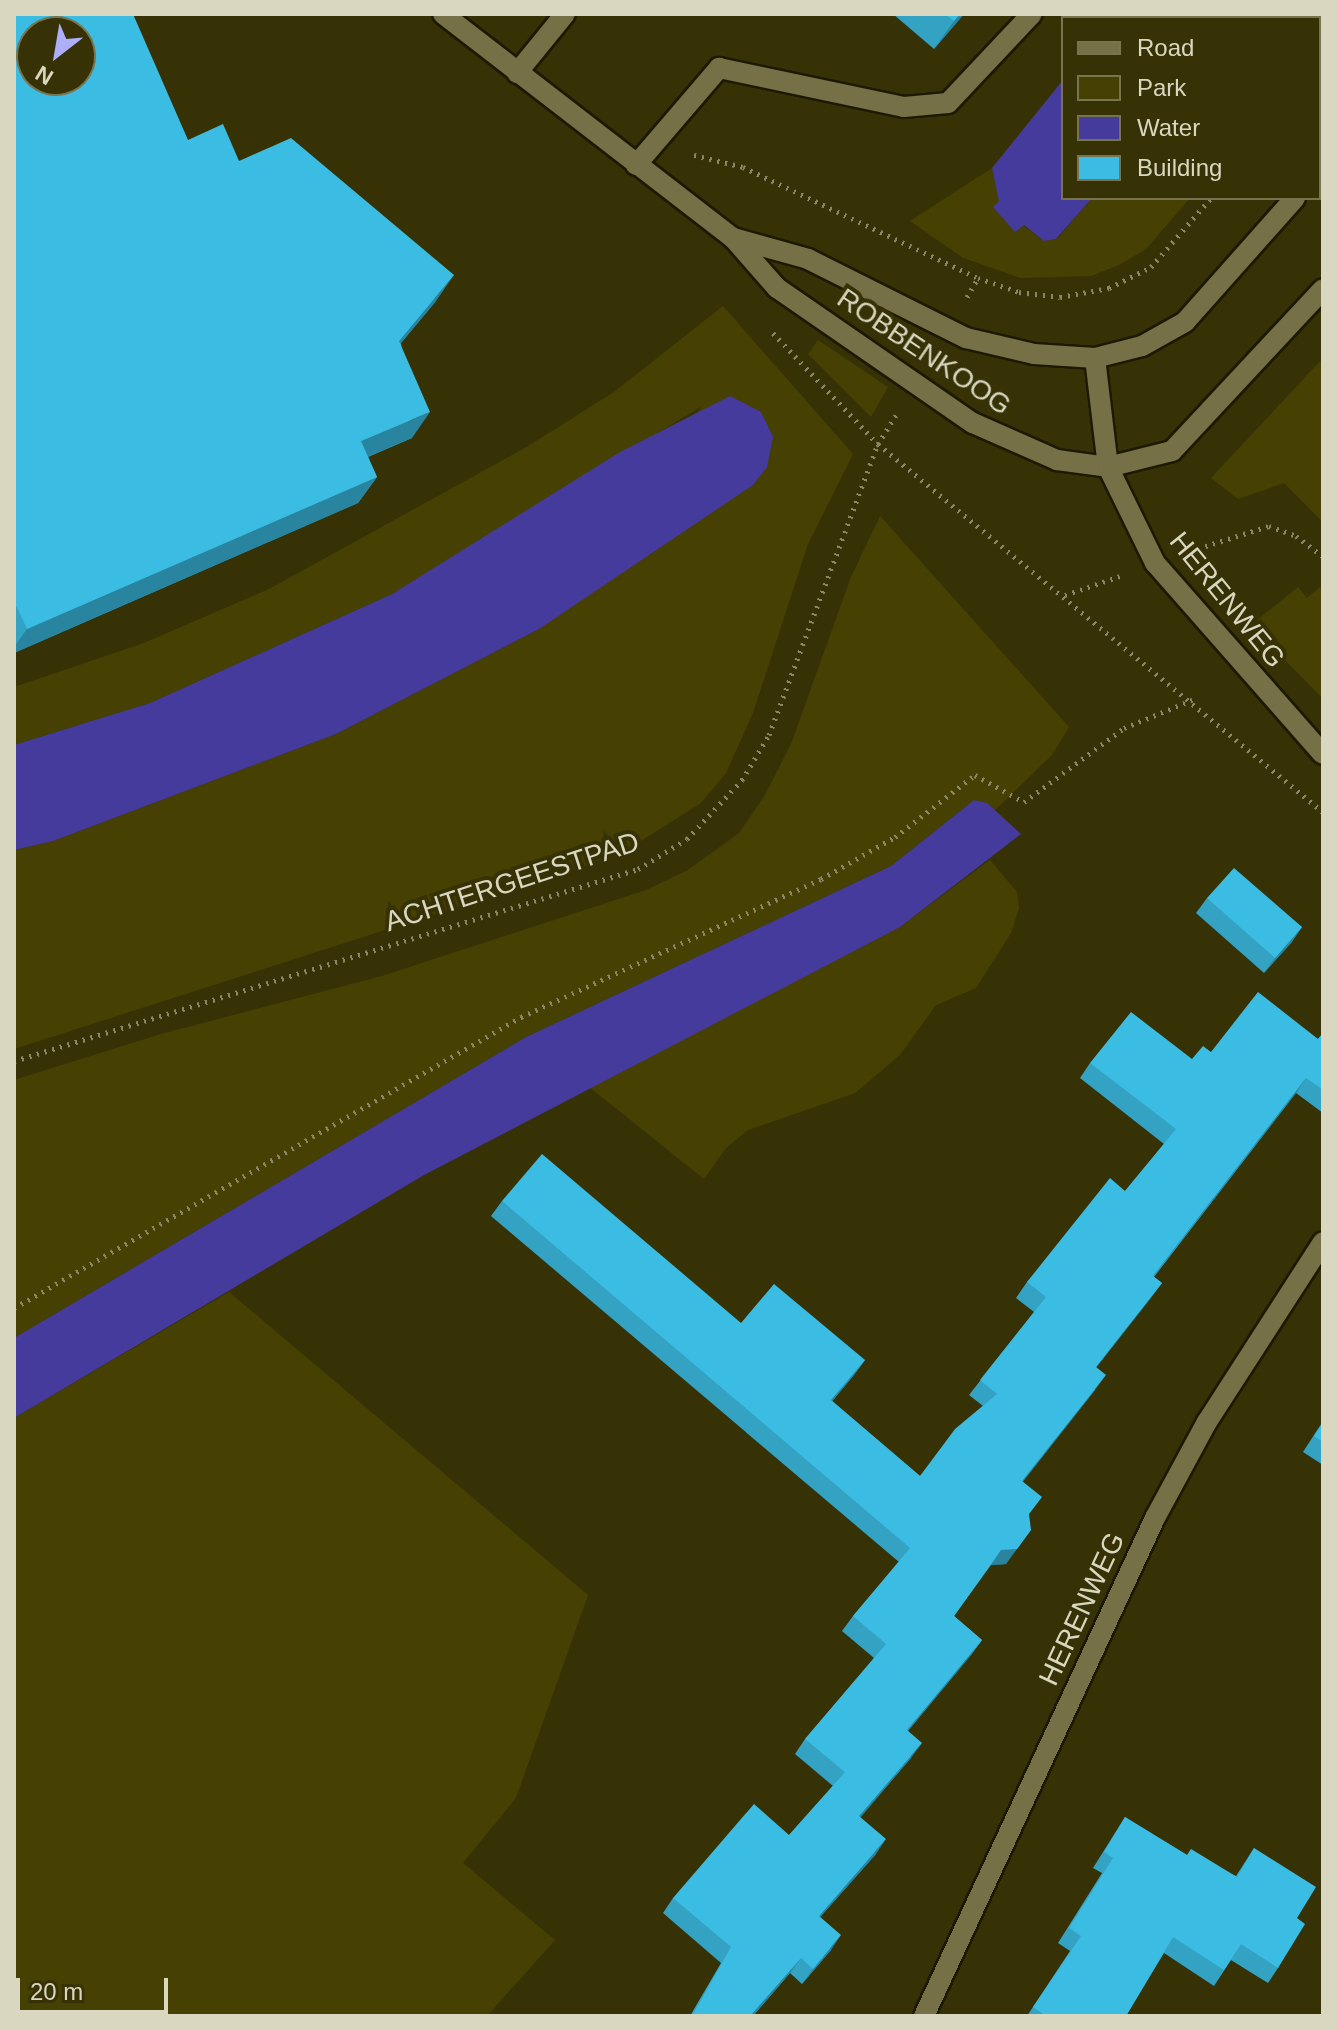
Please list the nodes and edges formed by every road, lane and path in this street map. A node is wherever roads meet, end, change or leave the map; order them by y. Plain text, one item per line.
1 (443, 14) edge
2 (565, 14) edge
3 (1032, 14) edge
4 (517, 73) junction
5 (653, 145) junction
6 (636, 165) junction
7 (1209, 200) edge
8 (1293, 200) edge
9 (733, 238) junction
10 (978, 278) junction
11 (1323, 289) edge
12 (948, 330) junction
13 (1095, 358) junction
14 (916, 381) junction
15 (878, 444) junction
16 (1108, 467) junction
17 (1192, 700) junction
18 (1323, 754) edge
19 (1323, 812) edge
20 (14, 1061) edge
21 (1323, 1242) edge
22 (14, 1308) edge
23 (924, 2016) edge

1 - 4 street, ROBBENKOOG
2 - 4 street
3 - 5 street
4 - 6 street, ROBBENKOOG
5 - 6 street
5 - 10 path
6 - 9 street, ROBBENKOOG
7 - 10 path
8 - 13 street
9 - 12 street, ROBBENKOOG
9 - 14 street, ROBBENKOOG
10 - 12 path
11 - 16 street
12 - 13 street, ROBBENKOOG
13 - 16 street, HERENWEG
14 - 15 path, ACHTERGEESTPAD
14 - 16 street, ROBBENKOOG
15 - 17 path
15 - 20 path, ACHTERGEESTPAD
16 - 18 street, HERENWEG
17 - 19 path
17 - 22 path
21 - 23 street, HERENWEG

